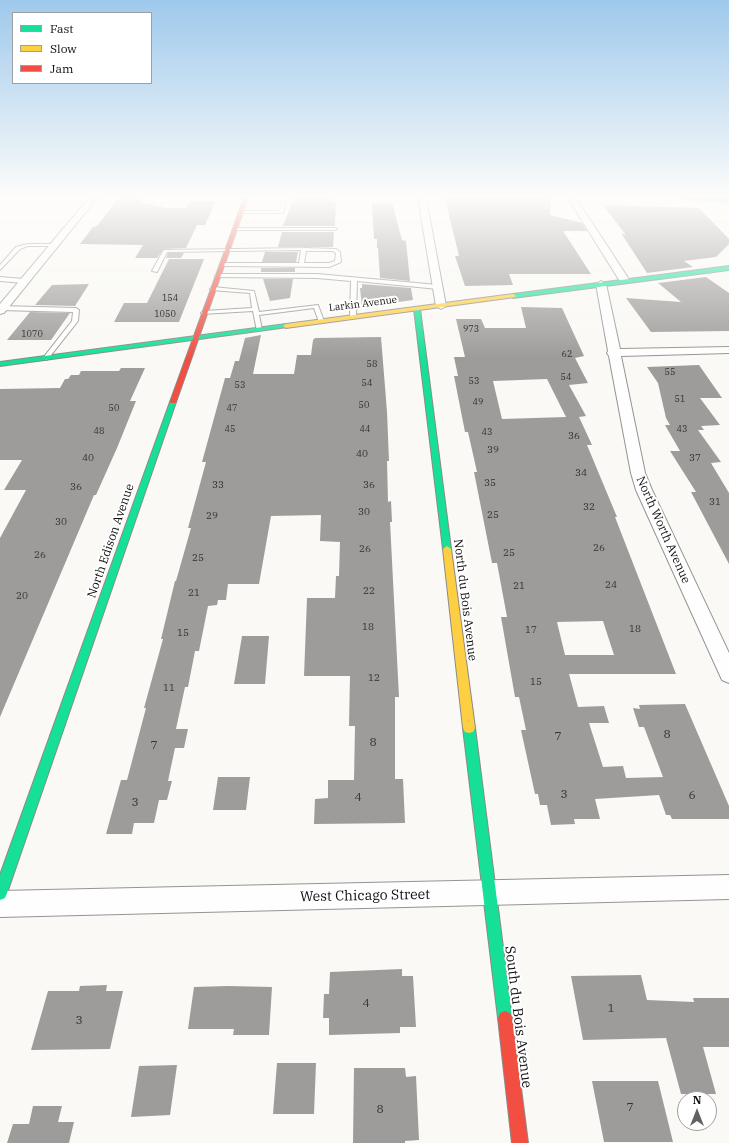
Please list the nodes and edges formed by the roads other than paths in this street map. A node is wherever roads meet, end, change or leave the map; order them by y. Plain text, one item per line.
1 (15, 251) edge
2 (48, 251) edge
3 (165, 251) edge
4 (229, 251) edge
5 (304, 251) edge
6 (337, 251) edge
7 (432, 251) edge
8 (606, 251) edge
9 (223, 264) junction
10 (301, 265) junction
11 (0, 268) edge
12 (729, 268) edge
13 (155, 271) dead end
14 (218, 276) junction
15 (0, 278) edge
16 (354, 280) junction
17 (24, 281) junction
18 (625, 281) junction
19 (601, 284) junction
20 (438, 287) junction
21 (213, 289) junction
22 (441, 306) junction
23 (1, 309) edge
24 (416, 309) junction
25 (255, 311) junction
26 (204, 313) junction
27 (353, 317) junction
28 (321, 321) junction
29 (259, 330) junction
30 (195, 338) junction
31 (729, 350) edge
32 (613, 353) junction
33 (46, 358) junction
34 (0, 364) edge
35 (729, 674) edge
36 (729, 887) edge
37 (0, 893) edge
38 (489, 894) junction
39 (0, 904) edge
40 (520, 1143) edge

1 - 11 lane
2 - 17 street
3 - 13 lane
4 - 9 street, North Edison Avenue
5 - 10 lane
6 - 10 lane
7 - 20 street
8 - 18 street
9 - 10 lane
9 - 14 street, North Edison Avenue
12 - 18 street, Larkin Avenue
14 - 16 lane
14 - 21 street, North Edison Avenue
15 - 17 lane
16 - 20 lane
16 - 27 lane
17 - 23 street
18 - 19 street, Larkin Avenue
19 - 22 street, Larkin Avenue
19 - 32 street, North Worth Avenue
20 - 22 street
21 - 25 lane
21 - 26 street, North Edison Avenue
22 - 24 street, Larkin Avenue
23 - 33 lane
24 - 27 street, Larkin Avenue
24 - 38 street, North du Bois Avenue
25 - 26 lane
25 - 28 lane
25 - 29 lane
26 - 30 street, North Edison Avenue
27 - 28 street, Larkin Avenue
28 - 29 street, Larkin Avenue
29 - 30 street, Larkin Avenue
30 - 33 street, Larkin Avenue
30 - 37 street, North Edison Avenue
31 - 32 street
32 - 35 street, North Worth Avenue
33 - 34 street, Larkin Avenue
36 - 38 street, West Chicago Street
38 - 39 street, West Chicago Street
38 - 40 street, South du Bois Avenue

